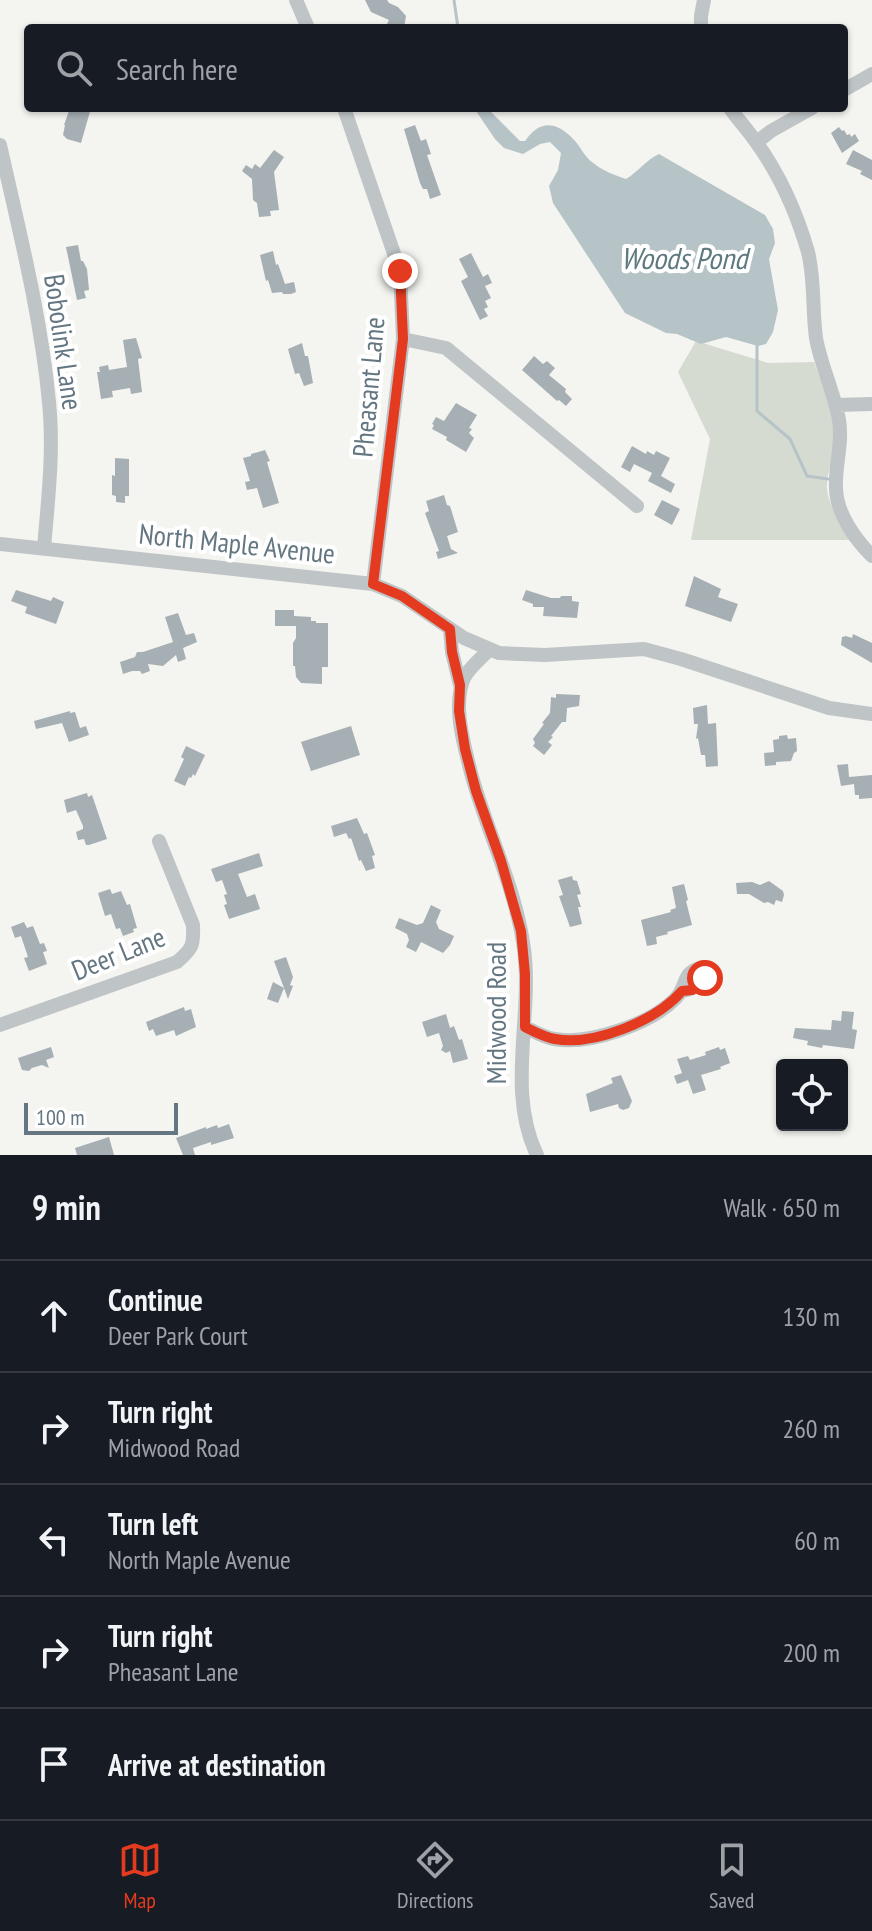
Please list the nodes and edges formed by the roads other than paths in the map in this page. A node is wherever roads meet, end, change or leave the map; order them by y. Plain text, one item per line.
1 (296, 0) edge
2 (704, 0) edge
3 (306, 24) edge
4 (701, 24) edge
5 (872, 74) edge
6 (848, 88) edge
7 (345, 112) edge
8 (733, 112) edge
9 (805, 112) edge
10 (757, 142) junction
11 (0, 145) edge
12 (403, 339) junction
13 (872, 404) edge
14 (836, 405) junction
15 (637, 506) dead end
16 (0, 544) edge
17 (44, 548) junction
18 (872, 556) edge
19 (373, 584) junction
20 (450, 629) junction
21 (489, 650) junction
22 (460, 685) junction
23 (872, 714) edge
24 (159, 841) dead end
25 (682, 991) dead end
26 (0, 1025) edge
27 (525, 1027) junction
28 (537, 1155) edge

1 - 3 street
2 - 4 street
5 - 6 street
7 - 12 street, Pheasant Lane
8 - 10 street
9 - 10 street
10 - 14 street
11 - 17 street, Bobolink Lane
12 - 15 street
12 - 19 street, Pheasant Lane
13 - 14 street
14 - 18 street
16 - 17 street, North Maple Avenue
17 - 19 street, North Maple Avenue
19 - 20 street, North Maple Avenue
20 - 21 street, North Maple Avenue
20 - 22 street, Midwood Road
21 - 22 street
21 - 23 street, North Maple Avenue
22 - 27 street, Midwood Road
24 - 26 street, Deer Lane
25 - 27 street
27 - 28 street, Midwood Road

